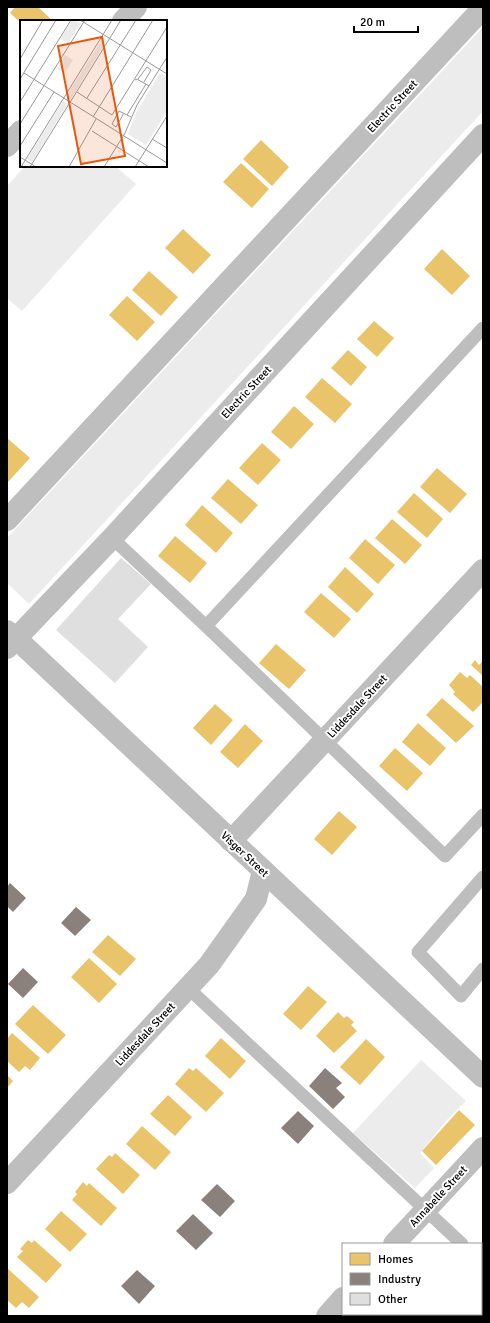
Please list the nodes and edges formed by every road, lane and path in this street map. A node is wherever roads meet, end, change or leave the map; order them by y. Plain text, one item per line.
1 (136, 7) edge
2 (483, 8) edge
3 (124, 20) edge
4 (20, 132) edge
5 (483, 135) edge
6 (7, 146) edge
7 (483, 328) edge
8 (7, 520) edge
9 (112, 538) junction
10 (483, 570) edge
11 (206, 626) junction
12 (10, 639) edge
13 (325, 741) junction
14 (483, 815) edge
15 (231, 841) junction
16 (264, 871) junction
17 (483, 877) edge
18 (483, 970) edge
19 (188, 988) junction
20 (483, 1077) edge
21 (483, 1148) edge
22 (7, 1183) edge
23 (426, 1210) junction
24 (395, 1243) edge
25 (461, 1243) edge
26 (342, 1299) edge
27 (327, 1316) edge

1 - 3 street
2 - 8 street, Electric Street
4 - 6 street
5 - 9 street, Electric Street
7 - 11 lane
9 - 11 lane
9 - 12 street, Electric Street
10 - 13 street, Liddesdale Street
11 - 13 lane
12 - 15 street, Visger Street
13 - 14 lane
13 - 15 street, Liddesdale Street
15 - 16 street, Visger Street
16 - 19 street, Liddesdale Street
16 - 20 street, Visger Street
17 - 18 lane
19 - 22 street, Liddesdale Street
19 - 23 lane
21 - 23 street, Annabelle Street
23 - 24 street, Annabelle Street
23 - 25 lane
26 - 27 street

